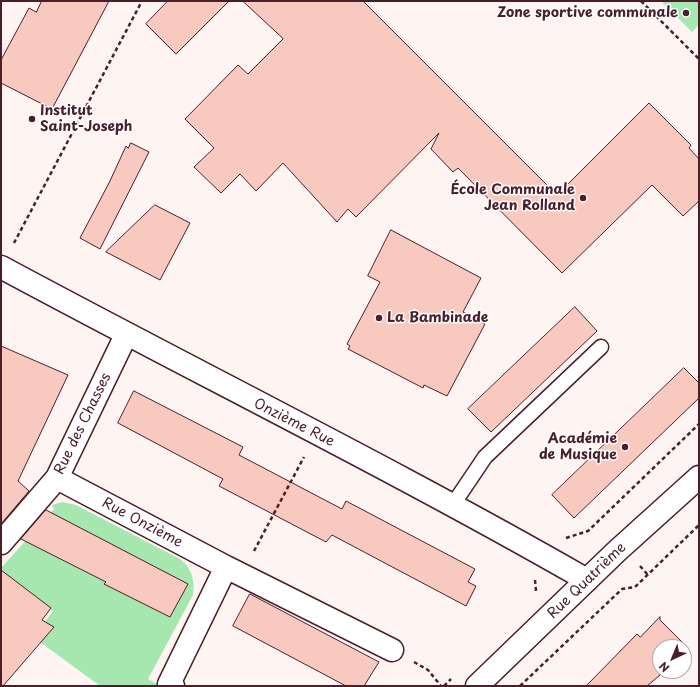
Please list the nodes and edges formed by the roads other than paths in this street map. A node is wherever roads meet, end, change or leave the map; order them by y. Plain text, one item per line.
1 (1, 267) edge
2 (126, 335) junction
3 (601, 347) dead end
4 (699, 476) edge
5 (57, 478) junction
6 (452, 506) junction
7 (1, 544) edge
8 (234, 571) junction
9 (587, 580) junction
10 (392, 650) road end
11 (173, 686) edge
12 (477, 686) edge

1 - 2 street, Onzième Rue
2 - 5 street, Rue des Chasses
2 - 6 street, Onzième Rue
3 - 6 lane
4 - 9 street, Rue Quatrième
5 - 7 street, Rue des Chasses
5 - 8 street, Rue Onzième
6 - 9 street, Onzième Rue
8 - 10 street, Rue Onzième
8 - 11 street
9 - 12 street, Rue Quatrième

